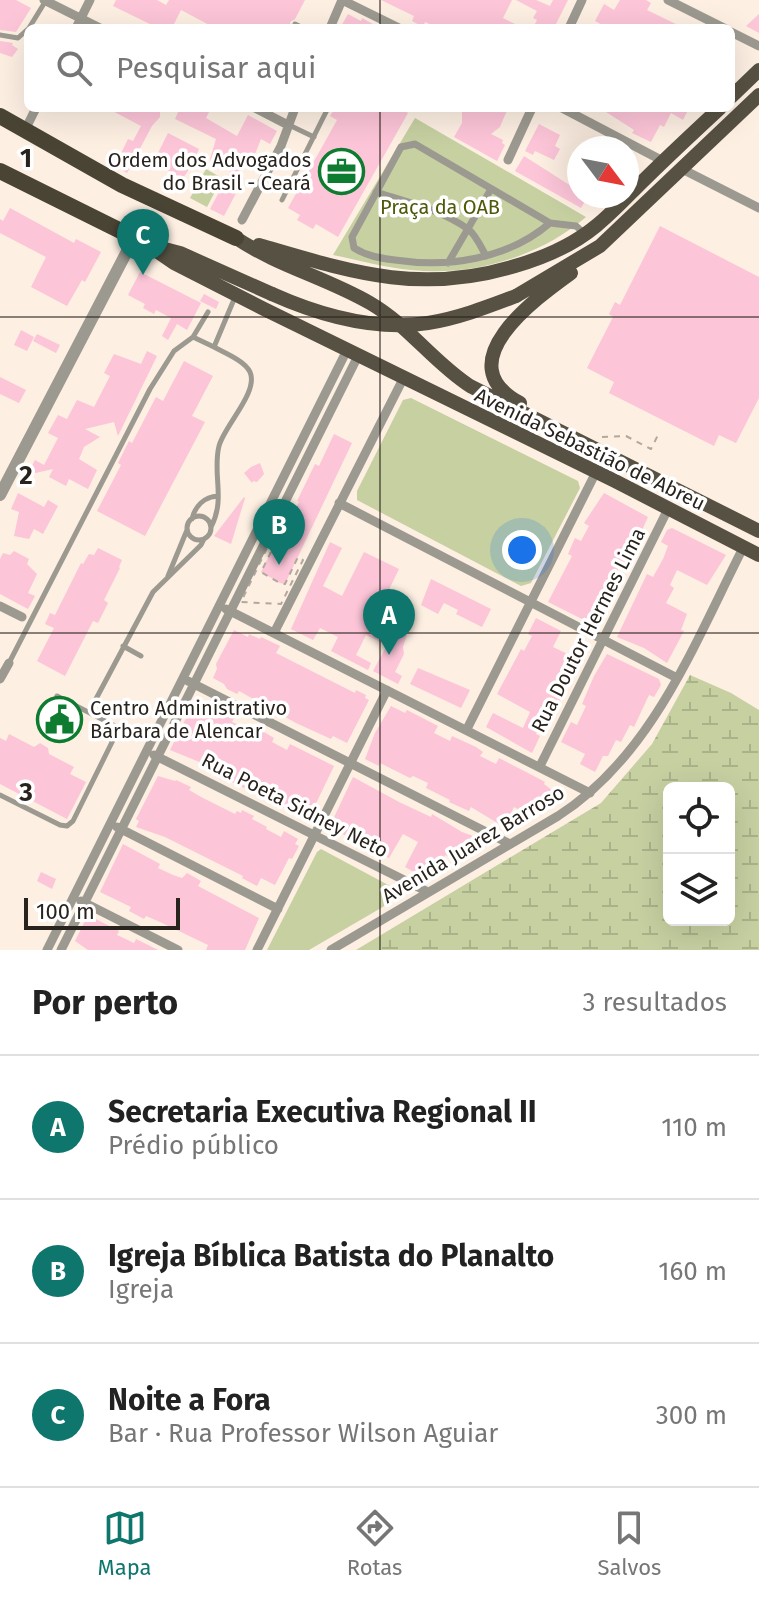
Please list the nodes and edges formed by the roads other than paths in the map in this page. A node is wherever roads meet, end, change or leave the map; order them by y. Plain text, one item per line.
1 (44, 0) edge
2 (90, 0) edge
3 (342, 0) edge
4 (582, 0) edge
5 (668, 0) edge
6 (78, 23) edge
7 (30, 24) edge
8 (332, 24) edge
9 (391, 24) edge
10 (571, 24) edge
11 (716, 24) edge
12 (24, 32) edge
13 (735, 34) edge
14 (0, 35) edge
15 (759, 46) edge
16 (759, 70) edge
17 (735, 93) edge
18 (759, 95) edge
19 (34, 112) edge
20 (263, 112) edge
21 (293, 112) edge
22 (326, 112) edge
23 (530, 112) edge
24 (570, 112) edge
25 (716, 112) edge
26 (0, 116) edge
27 (288, 125) junction
28 (25, 130) junction
29 (314, 137) junction
30 (508, 160) dead end
31 (663, 161) junction
32 (682, 169) junction
33 (0, 171) edge
34 (491, 189) junction
35 (376, 192) junction
36 (282, 200) dead end
37 (759, 208) edge
38 (242, 220) dead end
39 (550, 223) junction
40 (468, 229) junction
41 (585, 234) junction
42 (236, 238) junction
43 (139, 241) junction
44 (600, 246) junction
45 (486, 256) junction
46 (448, 263) junction
47 (236, 295) junction
48 (208, 312) dead end
49 (193, 337) junction
50 (214, 347) junction
51 (352, 353) junction
52 (403, 379) junction
53 (529, 413) junction
54 (625, 462) junction
55 (596, 472) junction
56 (615, 481) junction
57 (681, 492) junction
58 (0, 495) edge
59 (218, 496) junction
60 (339, 503) junction
61 (668, 509) junction
62 (192, 519) junction
63 (211, 527) junction
64 (188, 528) junction
65 (759, 531) edge
66 (204, 539) junction
67 (743, 548) junction
68 (759, 555) edge
69 (166, 581) junction
70 (529, 602) junction
71 (0, 606) edge
72 (219, 606) junction
73 (230, 611) junction
74 (22, 617) dead end
75 (274, 633) junction
76 (602, 640) junction
77 (123, 646) junction
78 (141, 656) dead end
79 (9, 663) joint
80 (183, 678) junction
81 (677, 678) junction
82 (0, 679) edge
83 (193, 683) junction
84 (387, 690) junction
85 (57, 696) dead end
86 (89, 712) junction
87 (467, 729) junction
88 (147, 751) junction
89 (157, 756) junction
90 (351, 762) junction
91 (540, 766) junction
92 (590, 793) junction
93 (0, 795) edge
94 (110, 824) junction
95 (121, 829) junction
96 (315, 836) junction
97 (510, 844) junction
98 (426, 891) junction
99 (73, 898) junction
100 (84, 903) junction
101 (278, 909) junction
102 (47, 950) edge
103 (61, 950) edge
104 (178, 950) edge
105 (257, 950) edge
106 (331, 950) edge

1 - 6 street
1 - 7 lane
2 - 6 street
3 - 8 street
3 - 9 street
4 - 10 street
5 - 11 street
12 - 14 lane
13 - 15 street
16 - 17 main road
18 - 32 main road
19 - 28 street
20 - 27 street
21 - 27 street
22 - 29 lane
23 - 30 street
24 - 31 street
25 - 31 main road
26 - 28 highway
27 - 29 lane
27 - 38 street
28 - 42 highway
29 - 36 lane
31 - 41 main road
32 - 37 street
32 - 44 main road
33 - 43 highway
34 - 35 street
34 - 39 street
34 - 40 street
35 - 40 street
35 - 46 street
39 - 41 street
39 - 45 street
40 - 45 street
40 - 46 street
41 - 42 main road
42 - 53 main road
43 - 44 main road, bridge
43 - 47 main road, Avenida Sebastião de Abreu
43 - 58 street
44 - 53 main road
45 - 46 street
47 - 50 lane
47 - 51 main road, Avenida Sebastião de Abreu
48 - 49 lane
49 - 50 lane
49 - 79 lane
50 - 59 lane
51 - 52 main road, Avenida Sebastião de Abreu
51 - 72 street
51 - 73 street
52 - 55 main road, Avenida Sebastião de Abreu
52 - 60 street
53 - 54 main road, Avenida Sebastião de Abreu
54 - 56 main road
54 - 57 main road, Avenida Sebastião de Abreu
55 - 56 main road, Avenida Sebastião de Abreu
55 - 70 street
56 - 61 main road, Avenida Sebastião de Abreu
57 - 61 main road
57 - 65 main road, Avenida Sebastião de Abreu
59 - 62 lane
59 - 63 lane
60 - 70 street
60 - 75 street
61 - 67 main road, Avenida Sebastião de Abreu
61 - 76 street, Rua Doutor Hermes Lima
62 - 63 lane
62 - 64 lane
63 - 66 lane
64 - 66 lane
64 - 69 lane
66 - 69 lane
67 - 68 main road, Avenida Sebastião de Abreu
67 - 81 street, Avenida Juarez Barroso
69 - 77 lane
70 - 76 street
70 - 87 street
71 - 74 street
72 - 73 street
72 - 80 street
73 - 75 street
73 - 83 street
75 - 84 street
76 - 81 street
76 - 91 street, Rua Doutor Hermes Lima
77 - 78 lane
77 - 86 lane
79 - 82 street
80 - 83 street
80 - 88 street
81 - 92 street, Avenida Juarez Barroso
83 - 89 street
83 - 90 street
84 - 87 street
84 - 90 street
85 - 86 lane
86 - 93 lane
87 - 91 street
88 - 89 street, Rua Poeta Sidney Neto
88 - 94 street
89 - 95 street
89 - 96 street, Rua Poeta Sidney Neto
90 - 96 street
90 - 97 street
91 - 92 street
92 - 97 street, Avenida Juarez Barroso
94 - 95 street
94 - 99 street
95 - 100 street
95 - 101 street
96 - 98 street, Rua Poeta Sidney Neto
96 - 101 street
97 - 98 street, Avenida Juarez Barroso
98 - 106 street, Avenida Juarez Barroso
99 - 100 street
99 - 102 street
100 - 103 street
100 - 104 street
101 - 105 street

